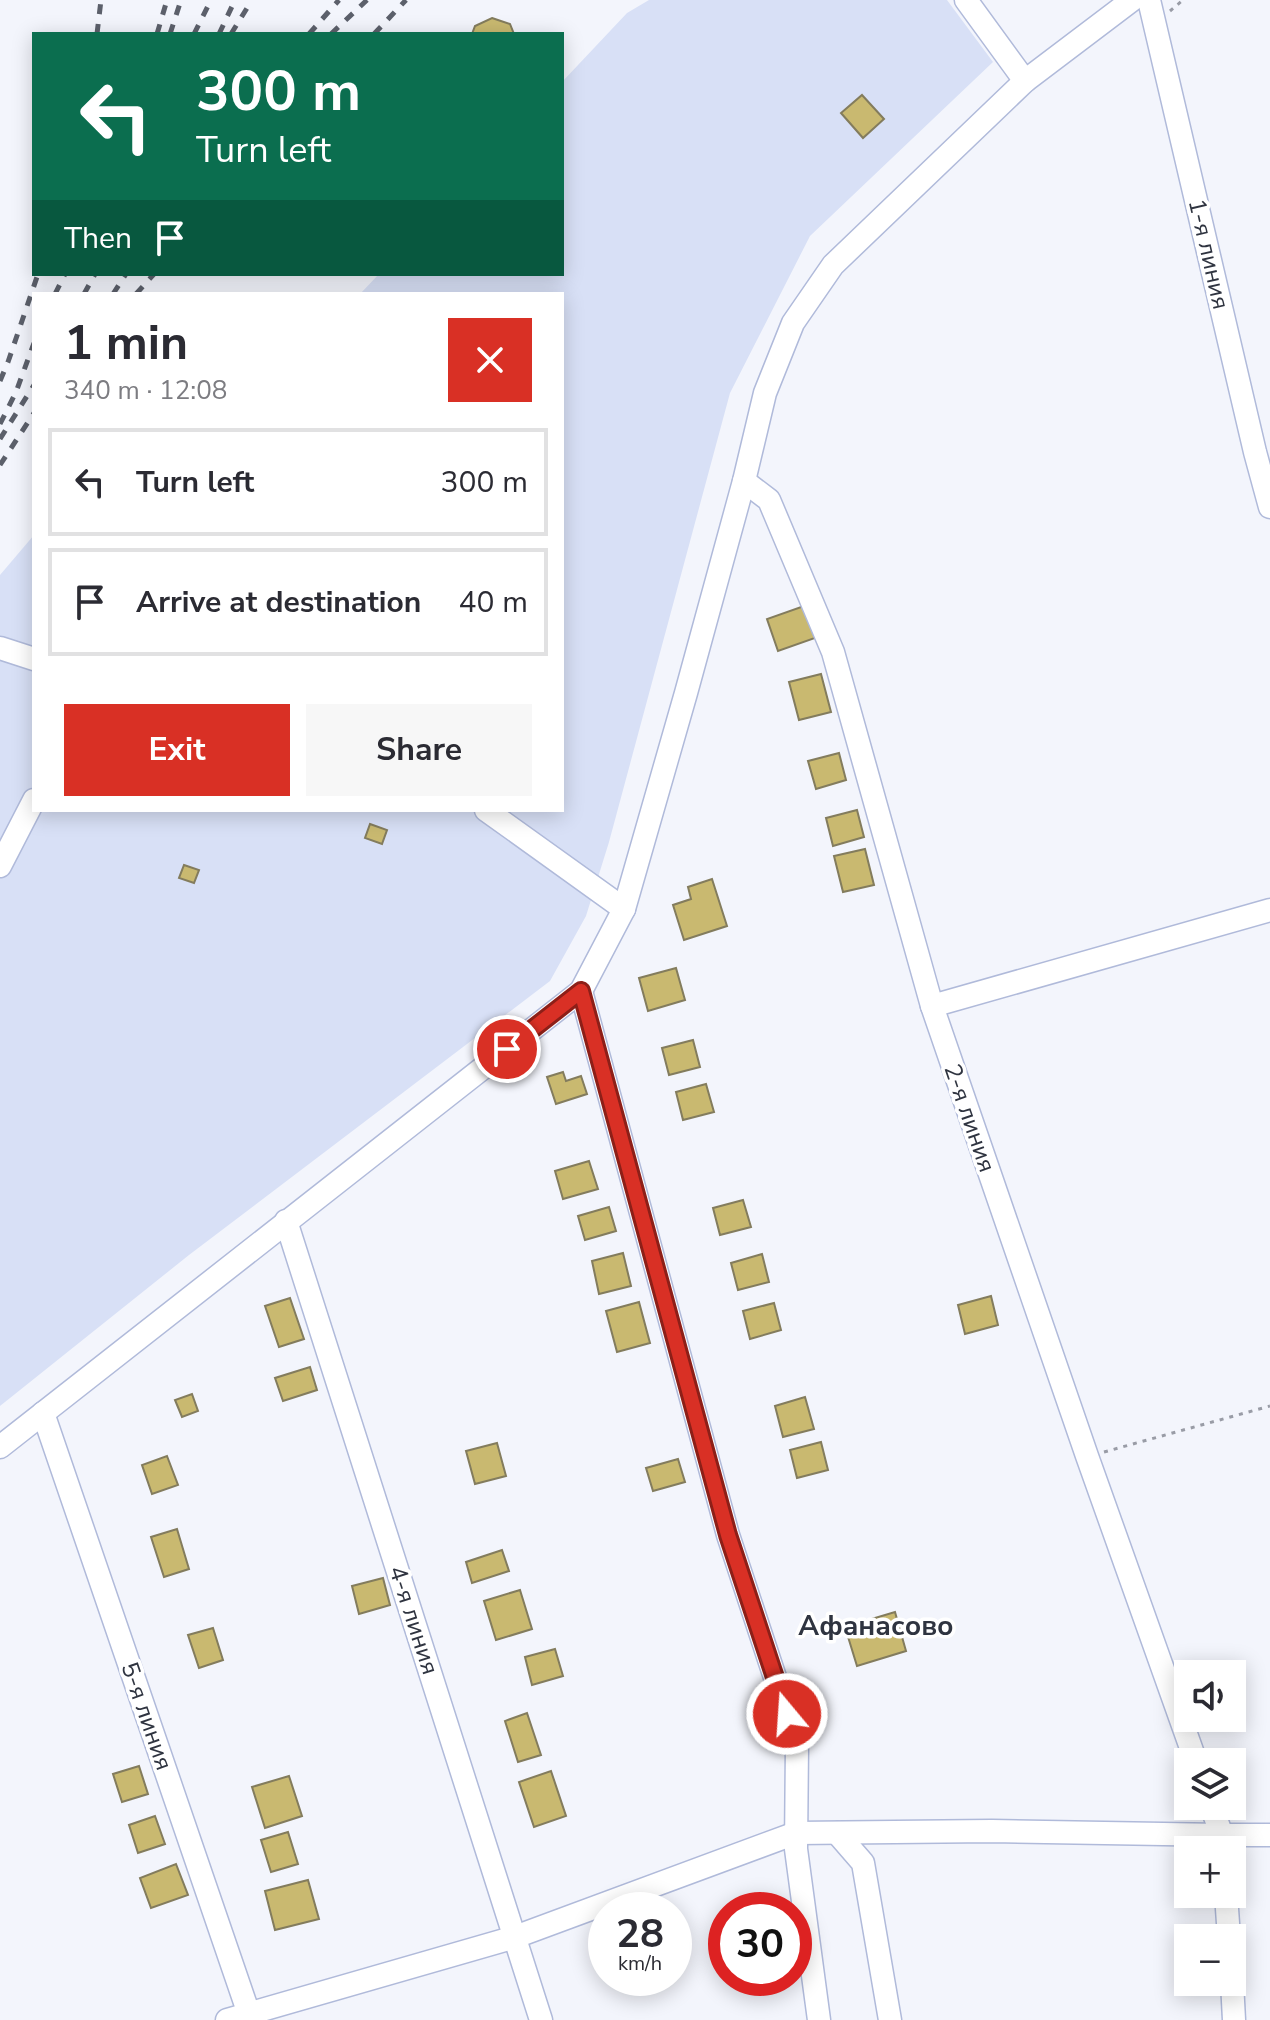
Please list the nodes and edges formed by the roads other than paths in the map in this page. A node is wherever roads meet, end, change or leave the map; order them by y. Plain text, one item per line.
1 (966, 0) edge
2 (1132, 0) edge
3 (1149, 0) edge
4 (1025, 81) junction
5 (744, 481) junction
6 (1270, 507) edge
7 (0, 648) edge
8 (32, 658) edge
9 (32, 804) edge
10 (489, 812) edge
11 (0, 866) edge
12 (624, 909) junction
13 (1270, 910) edge
14 (581, 991) junction
15 (932, 1006) junction
16 (286, 1221) junction
17 (43, 1413) junction
18 (0, 1447) edge
19 (1191, 1748) edge
20 (796, 1833) junction
21 (837, 1833) junction
22 (1270, 1835) edge
23 (1246, 1839) edge
24 (1174, 1840) edge
25 (515, 1937) junction
26 (1233, 1996) edge
27 (242, 2018) edge
28 (541, 2020) edge
29 (819, 2020) edge
30 (890, 2020) edge
31 (1234, 2020) edge

1 - 4 street
2 - 4 street
3 - 6 street, 1-я линия
4 - 5 street
5 - 12 street
5 - 15 street, 2-я линия
7 - 8 street
9 - 11 street
10 - 12 street
12 - 14 street
13 - 15 street
14 - 16 street
14 - 20 street
15 - 19 street, 2-я линия
16 - 17 street
16 - 25 street, 4-я линия
17 - 18 street
17 - 27 street, 5-я линия
20 - 21 street
20 - 25 street
20 - 29 street
21 - 24 street
21 - 30 street
22 - 23 street
25 - 27 street
25 - 28 street, 4-я линия
26 - 31 street

